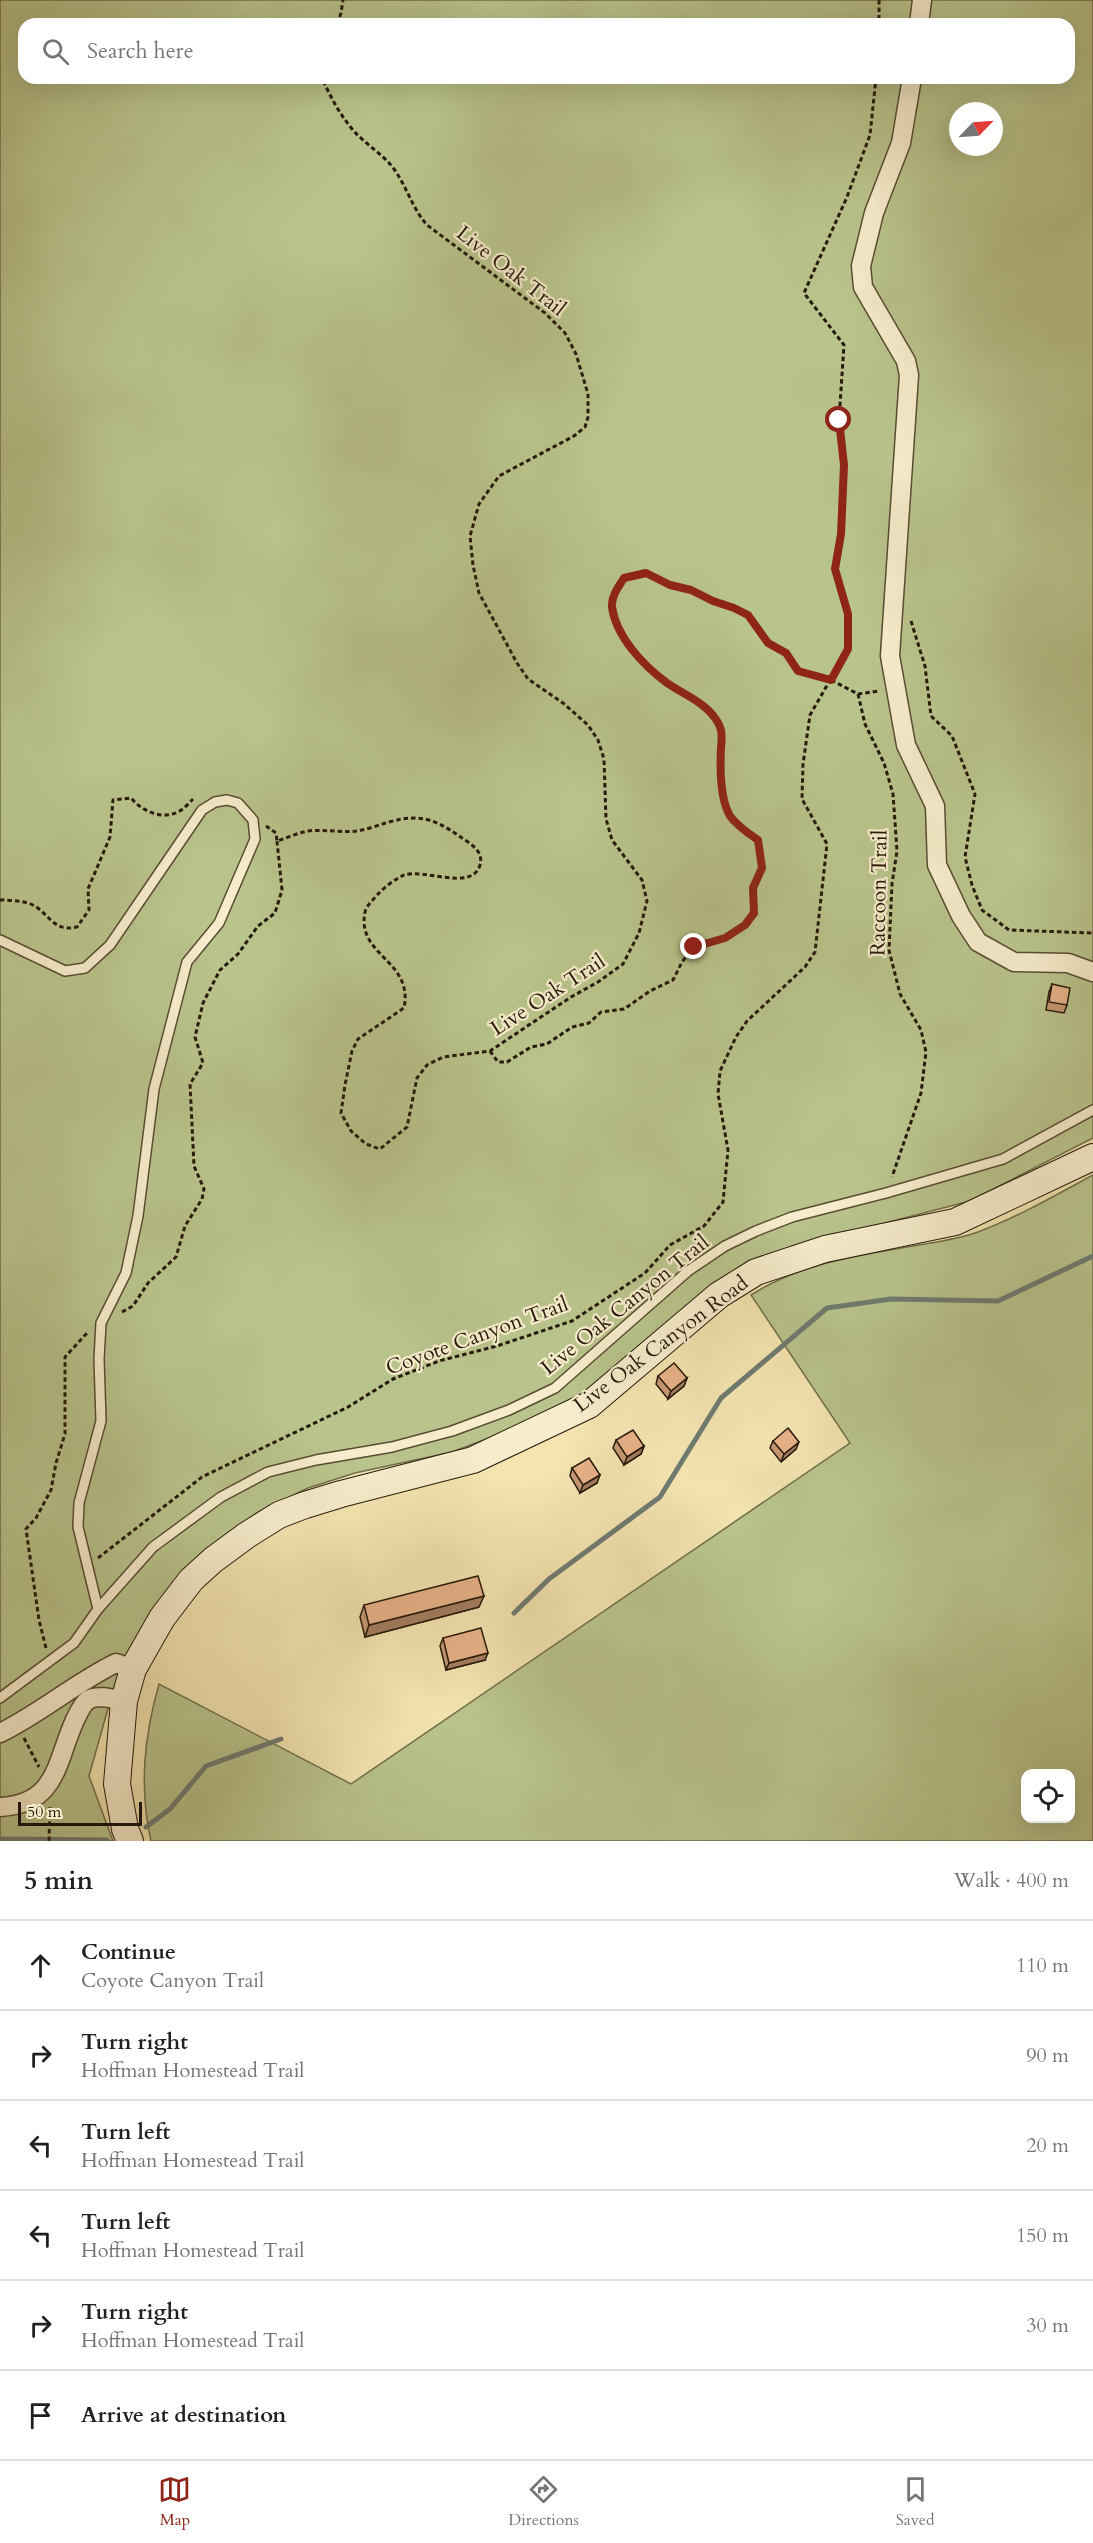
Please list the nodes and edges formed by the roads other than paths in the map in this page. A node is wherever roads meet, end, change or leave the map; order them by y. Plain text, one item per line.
1 (922, 0) edge
2 (920, 18) edge
3 (911, 84) edge
4 (0, 940) edge
5 (1093, 972) edge
6 (1093, 1110) edge
7 (1093, 1157) edge
8 (98, 1609) junction
9 (133, 1669) junction
10 (62, 1695) junction
11 (0, 1698) edge
12 (124, 1710) junction
13 (77, 1716) junction
14 (0, 1733) edge
15 (0, 1807) edge
16 (130, 1841) edge

1 - 2 street
3 - 5 street
4 - 8 lane
6 - 8 lane, Live Oak Canyon Trail
7 - 9 main road, Live Oak Canyon Road
8 - 11 lane, Live Oak Canyon Trail
9 - 10 street
9 - 12 main road, Live Oak Canyon Road
10 - 13 street
10 - 14 street
12 - 13 street
12 - 16 main road, Live Oak Canyon Road
13 - 15 street

